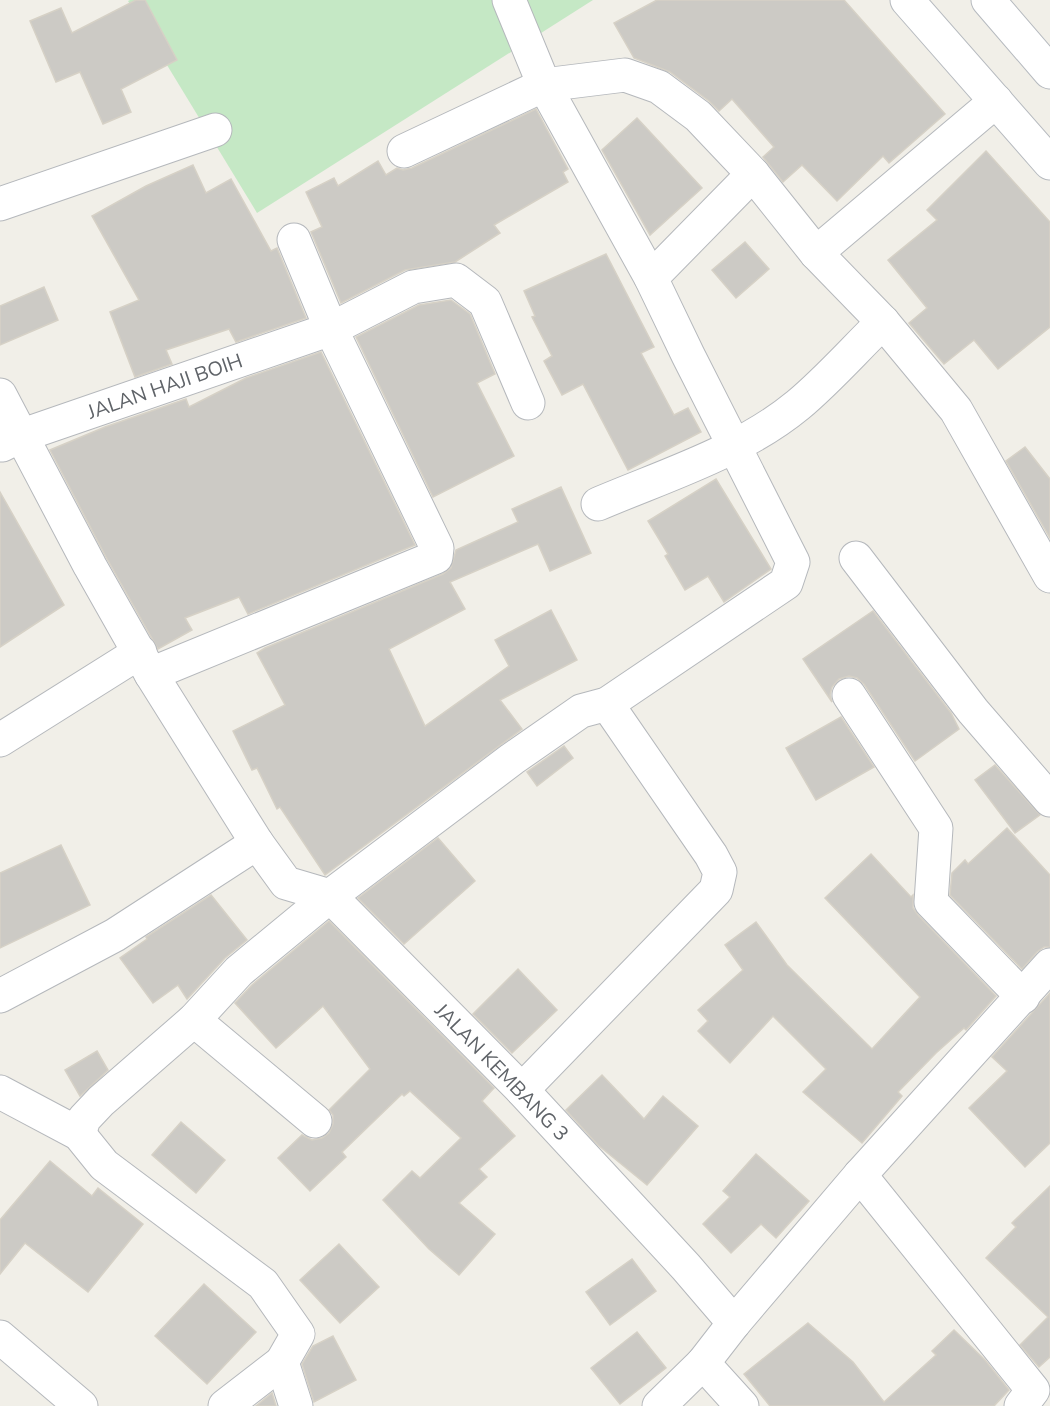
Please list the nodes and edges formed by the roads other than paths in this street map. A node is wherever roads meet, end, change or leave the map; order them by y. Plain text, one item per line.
1 (509, 0) edge
2 (907, 0) edge
3 (988, 0) edge
4 (1050, 72) edge
5 (544, 85) junction
6 (996, 101) junction
7 (215, 130) dead end
8 (404, 152) dead end
9 (1050, 163) edge
10 (753, 174) junction
11 (0, 204) edge
12 (294, 240) dead end
13 (816, 253) junction
14 (651, 278) junction
15 (883, 322) junction
16 (332, 329) junction
17 (0, 395) edge
18 (528, 403) dead end
19 (10, 441) edge
20 (734, 447) junction
21 (598, 504) dead end
22 (856, 558) dead end
23 (1050, 576) edge
24 (146, 663) junction
25 (849, 695) dead end
26 (608, 704) junction
27 (0, 740) edge
28 (1050, 800) edge
29 (257, 843) junction
30 (330, 896) junction
31 (1050, 965) edge
32 (0, 996) edge
33 (1023, 997) junction
34 (194, 1020) junction
35 (522, 1090) junction
36 (0, 1092) edge
37 (315, 1121) dead end
38 (79, 1134) junction
39 (860, 1175) junction
40 (734, 1323) junction
41 (0, 1337) edge
42 (282, 1362) junction
43 (703, 1363) junction
44 (81, 1406) edge
45 (225, 1406) edge
46 (296, 1406) edge
47 (659, 1406) edge
48 (742, 1406) edge
49 (1020, 1406) edge

1 - 5 street
2 - 6 street
3 - 4 street
5 - 8 street
5 - 10 street
5 - 14 street
6 - 9 street
6 - 13 street
7 - 11 street
10 - 13 street
10 - 14 street
12 - 16 street
13 - 15 street
14 - 20 street
15 - 20 street
15 - 23 street
16 - 18 street, JALAN HAJI BOIH
16 - 19 street, JALAN HAJI BOIH
16 - 24 street
17 - 19 street, JALAN KEMBANG 3
19 - 24 street, JALAN KEMBANG 3
20 - 21 street
20 - 26 street
22 - 28 street
24 - 27 street
24 - 29 street, JALAN KEMBANG 3
25 - 33 street
26 - 30 street
26 - 35 street
29 - 30 street, JALAN KEMBANG 3
29 - 32 street
30 - 34 street
30 - 35 street, JALAN KEMBANG 3
31 - 33 street
33 - 39 street
34 - 37 street
34 - 38 street
35 - 40 street, JALAN KEMBANG 3
36 - 38 street
38 - 42 street
39 - 40 street
39 - 49 street
40 - 43 street
41 - 44 street
42 - 45 street
42 - 46 street
43 - 47 street
43 - 48 street

